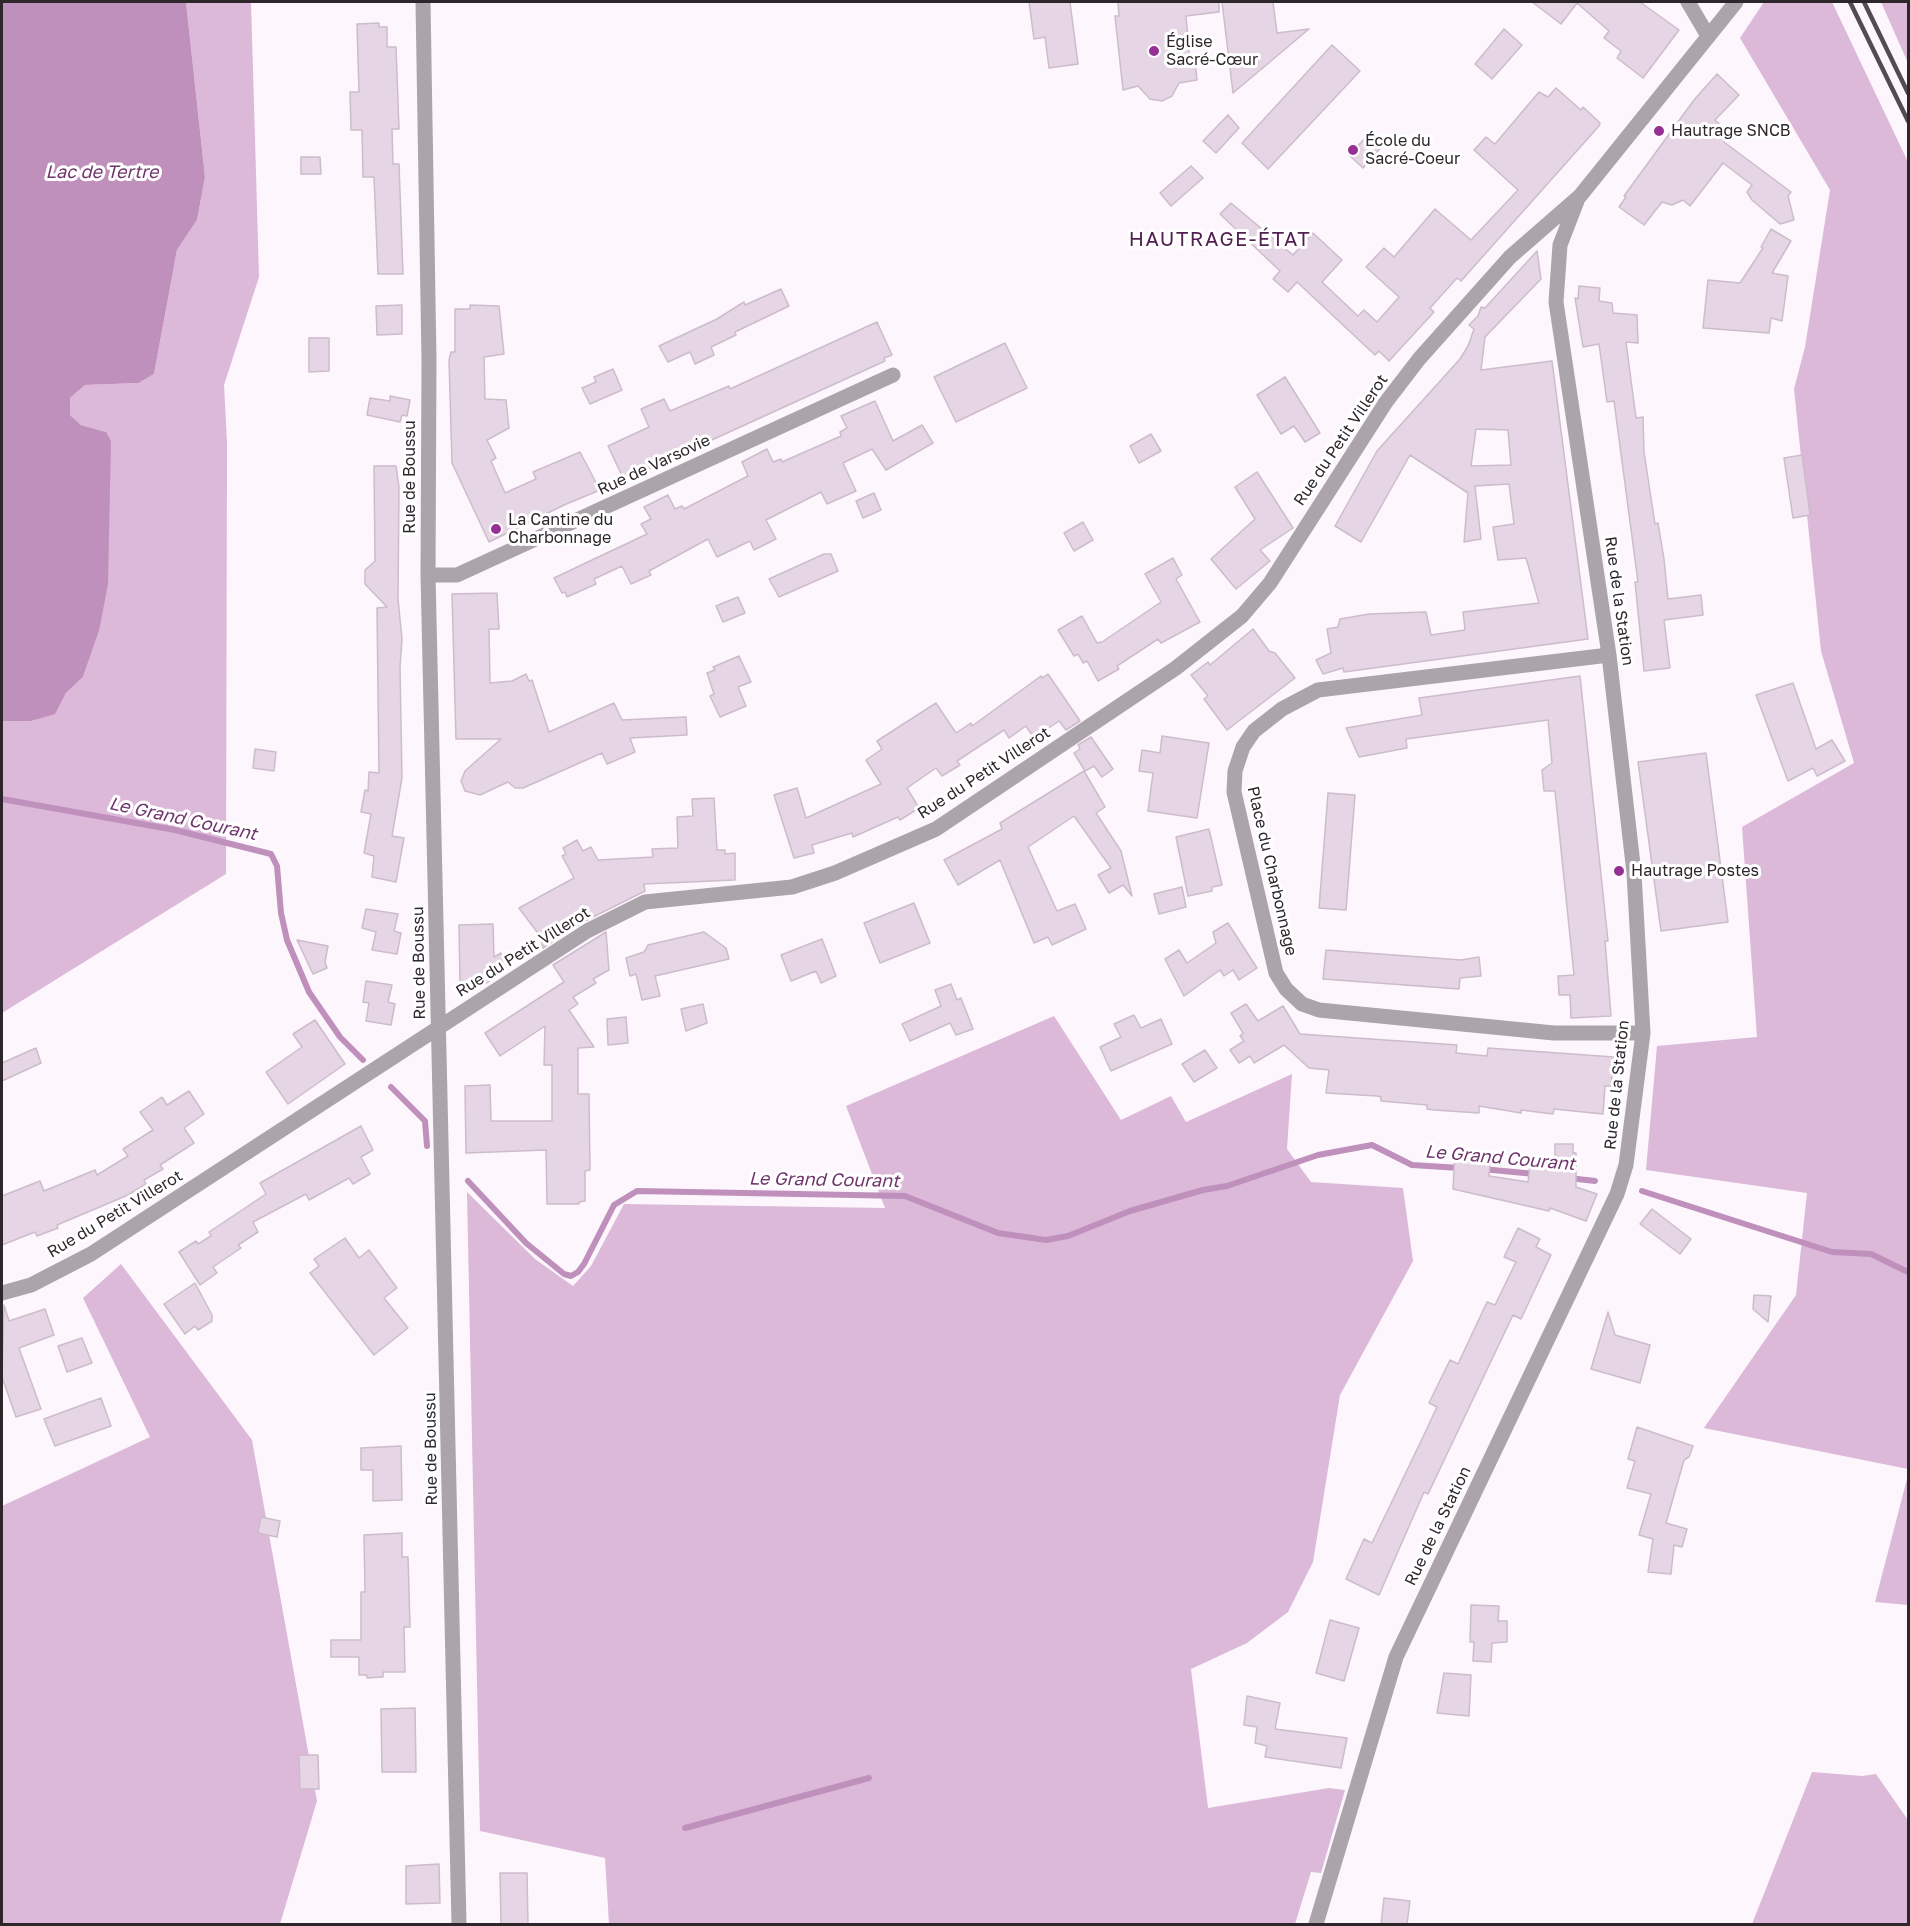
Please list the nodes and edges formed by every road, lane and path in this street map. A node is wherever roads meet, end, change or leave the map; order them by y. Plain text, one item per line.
1 (423, 2) edge
2 (1688, 2) edge
3 (1736, 2) edge
4 (1707, 36) junction
5 (1580, 196) junction
6 (893, 375) dead end
7 (428, 575) junction
8 (1609, 655) junction
9 (439, 1029) junction
10 (1643, 1033) junction
11 (2, 1293) edge
12 (459, 1924) edge
13 (1316, 1924) edge

1 - 7 street, Rue de Boussu
2 - 4 street
3 - 4 street, Rue du Petit Villerot
4 - 5 street, Rue du Petit Villerot
5 - 8 street, Rue de la Station
5 - 9 street, Rue du Petit Villerot
6 - 7 street, Rue de Varsovie
7 - 9 street, Rue de Boussu
8 - 10 street, Rue de la Station
8 - 10 street, Place du Charbonnage
9 - 11 street, Rue du Petit Villerot
9 - 12 street, Rue de Boussu
10 - 13 street, Rue de la Station

